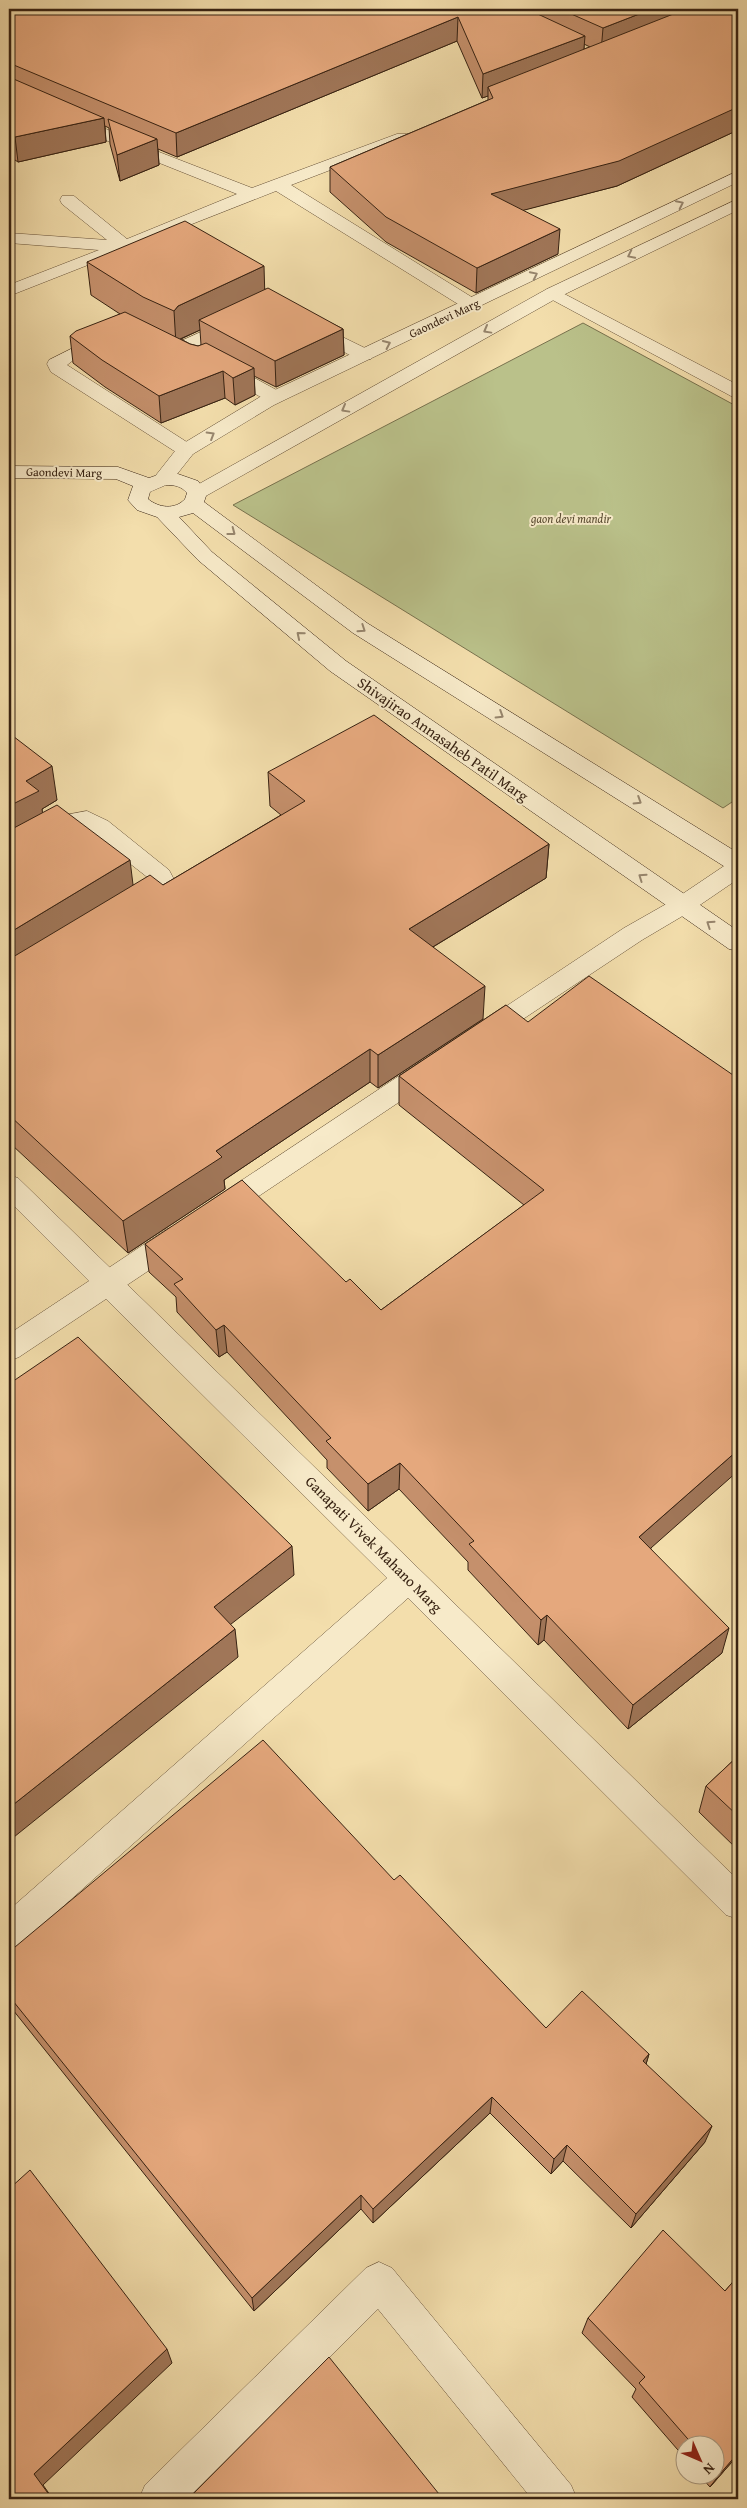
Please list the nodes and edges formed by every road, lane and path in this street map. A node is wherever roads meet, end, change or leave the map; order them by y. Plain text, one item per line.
1 (9, 92) edge
2 (417, 132) edge
3 (738, 176) edge
4 (279, 185) junction
5 (252, 194) junction
6 (68, 200) dead end
7 (738, 204) edge
8 (9, 238) edge
9 (125, 246) junction
10 (9, 291) edge
11 (553, 293) junction
12 (472, 305) junction
13 (252, 314) edge
14 (295, 317) edge
15 (169, 348) edge
16 (71, 355) dead end
17 (364, 355) junction
18 (738, 392) edge
19 (271, 399) junction
20 (186, 450) junction
21 (9, 472) edge
22 (150, 486) junction
23 (9, 488) edge
24 (195, 498) junction
25 (165, 514) junction
26 (9, 855) edge
27 (738, 866) edge
28 (682, 905) junction
29 (117, 918) edge
30 (738, 943) edge
31 (9, 1185) edge
32 (108, 1283) junction
33 (9, 1349) edge
34 (409, 1578) junction
35 (738, 1903) edge
36 (9, 1932) edge
37 (549, 2496) edge
38 (158, 2499) edge

1 - 5 street
2 - 4 street
12 -> 3 street, Gaondevi Marg
4 - 5 street
4 - 12 street
5 - 9 street
6 - 9 street
7 -> 11 street, Gaondevi Marg
8 - 9 street
9 - 10 street
11 - 18 street
11 -> 24 street, Gaondevi Marg
17 -> 12 street, Gaondevi Marg
13 - 19 street
14 - 17 street
15 - 19 street
16 - 20 street
17 - 19 street, Gaondevi Marg
20 -> 19 street, Gaondevi Marg
20 - 22 street, Gaondevi Marg
21 - 22 street, Gaondevi Marg
22 - 23 street, Gaondevi Marg
22 - 24 street
22 - 25 street
24 - 25 street, Gaondevi Marg
24 -> 27 street
28 -> 25 street, Shivajirao Annasaheb Patil Marg
26 - 29 street
27 - 28 street
30 -> 28 street, Shivajirao Annasaheb Patil Marg
28 - 32 street
31 - 32 street, Ganapati Vivek Mahano Marg
32 - 33 street
32 - 34 street, Ganapati Vivek Mahano Marg
34 - 35 street, Ganapati Vivek Mahano Marg
34 - 36 street
37 - 38 street

